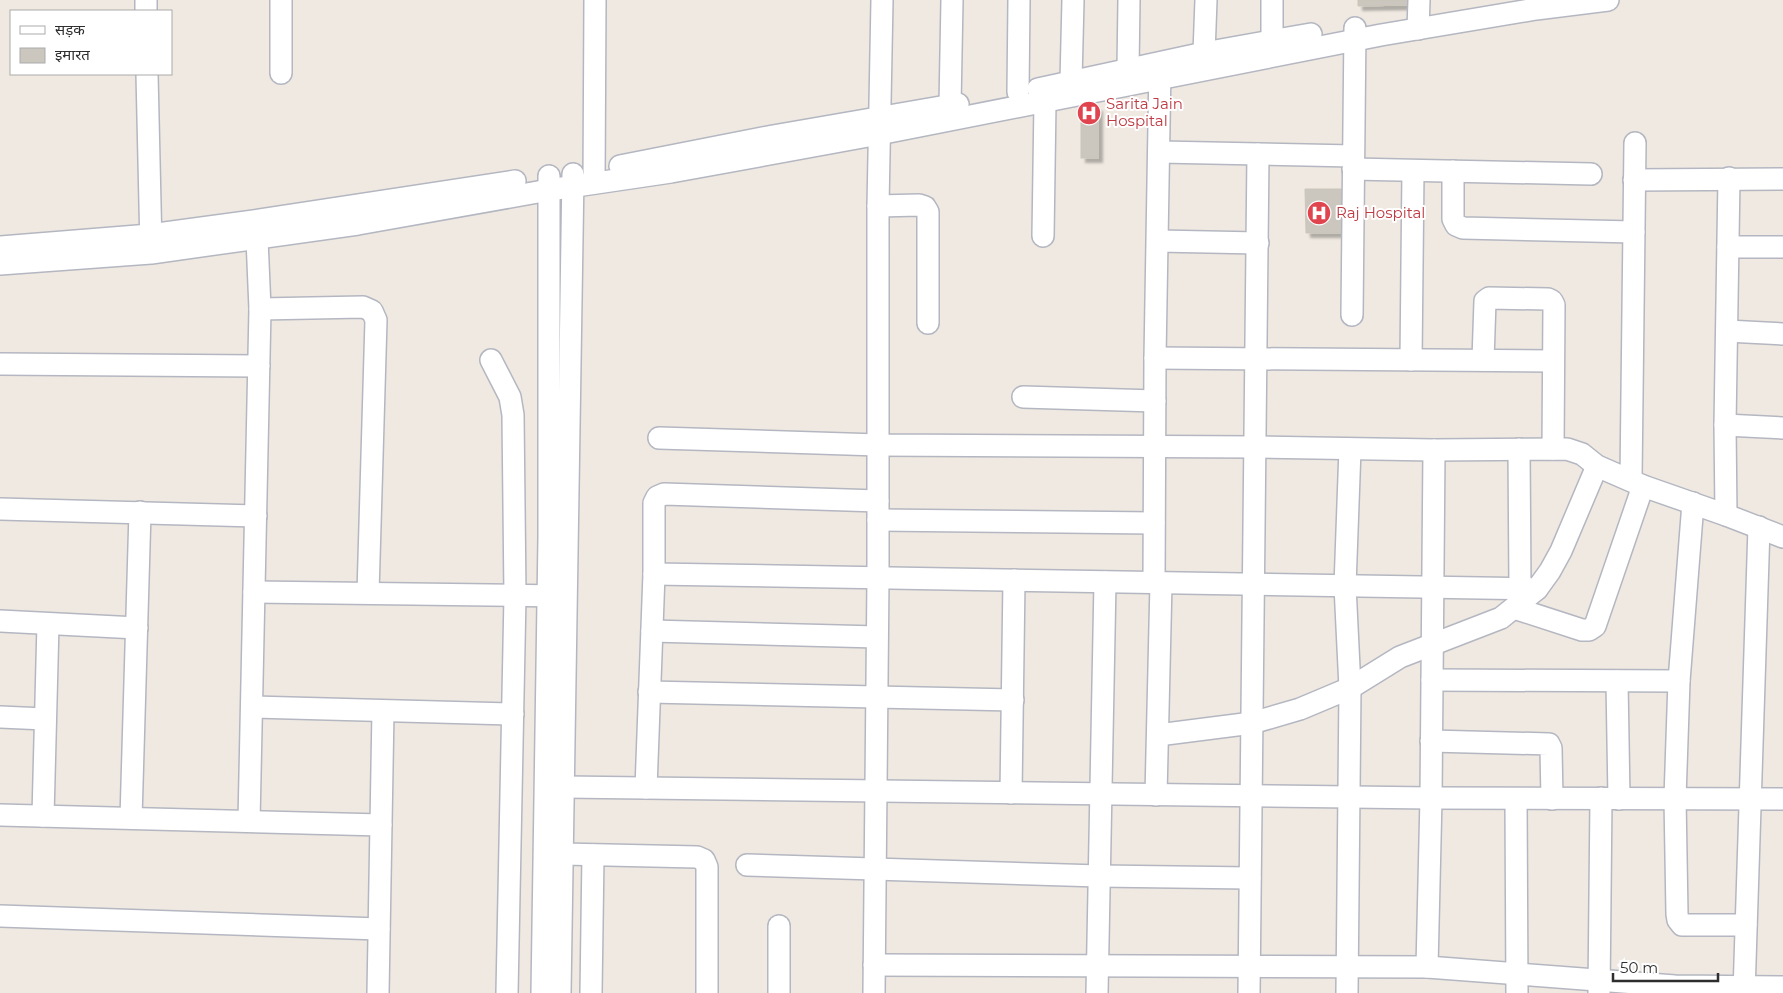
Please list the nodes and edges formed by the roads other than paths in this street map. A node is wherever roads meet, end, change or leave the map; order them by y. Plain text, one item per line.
1 (281, 0) edge
2 (595, 0) edge
3 (882, 0) edge
4 (952, 0) edge
5 (1019, 0) edge
6 (1072, 0) edge
7 (1129, 0) edge
8 (1206, 0) edge
9 (1272, 0) edge
10 (1507, 0) edge
11 (1608, 0) edge
12 (1581, 2) edge
13 (1419, 14) edge
14 (1355, 33) junction
15 (1272, 41) junction
16 (1204, 53) junction
17 (1128, 69) junction
18 (1160, 71) junction
19 (281, 74) dead end
20 (147, 75) edge
21 (1071, 81) junction
22 (1018, 92) junction
23 (1045, 102) junction
24 (950, 105) junction
25 (879, 126) junction
26 (1635, 143) dead end
27 (1160, 152) junction
28 (1258, 154) junction
29 (1353, 163) junction
30 (1413, 171) junction
31 (1453, 171) junction
32 (1591, 174) dead end
33 (1729, 178) junction
34 (583, 179) junction
35 (1783, 179) edge
36 (1634, 180) junction
37 (549, 183) junction
38 (878, 206) junction
39 (1634, 232) junction
40 (1043, 236) dead end
41 (257, 239) junction
42 (1158, 241) junction
43 (1258, 243) junction
44 (150, 244) junction
45 (0, 247) edge
46 (1728, 247) junction
47 (1783, 247) edge
48 (0, 264) edge
49 (260, 309) junction
50 (1352, 315) dead end
51 (928, 323) dead end
52 (1727, 332) junction
53 (1783, 334) edge
54 (1155, 358) junction
55 (1256, 359) junction
56 (491, 360) dead end
57 (1411, 360) junction
58 (1483, 360) junction
59 (1553, 361) junction
60 (0, 364) edge
61 (259, 366) junction
62 (1023, 397) dead end
63 (1155, 400) junction
64 (1725, 425) junction
65 (1783, 428) edge
66 (658, 438) dead end
67 (878, 446) junction
68 (1155, 447) junction
69 (1255, 447) junction
70 (1350, 449) junction
71 (1553, 449) junction
72 (1434, 450) junction
73 (1519, 450) junction
74 (1596, 466) junction
75 (1637, 482) junction
76 (1694, 503) junction
77 (0, 509) edge
78 (878, 510) junction
79 (140, 512) junction
80 (1726, 515) junction
81 (256, 516) junction
82 (1154, 523) junction
83 (1758, 527) junction
84 (1783, 537) edge
85 (654, 574) junction
86 (878, 578) junction
87 (1014, 580) junction
88 (1105, 582) junction
89 (1157, 583) junction
90 (1253, 584) junction
91 (1345, 586) junction
92 (1432, 587) junction
93 (1528, 588) junction
94 (254, 592) junction
95 (368, 593) junction
96 (515, 596) junction
97 (558, 596) junction
98 (1514, 608) junction
99 (0, 622) edge
100 (48, 624) junction
101 (137, 628) junction
102 (652, 631) junction
103 (877, 637) junction
104 (1432, 644) junction
105 (1432, 680) junction
106 (1617, 681) junction
107 (1679, 681) junction
108 (1350, 688) junction
109 (650, 692) junction
110 (876, 697) junction
111 (1013, 700) junction
112 (252, 707) junction
113 (383, 710) junction
114 (513, 714) junction
115 (0, 717) edge
116 (46, 719) junction
117 (1252, 723) junction
118 (1158, 735) junction
119 (1432, 741) junction
120 (564, 787) junction
121 (646, 788) junction
122 (876, 792) junction
123 (1011, 793) junction
124 (1100, 794) junction
125 (1156, 795) junction
126 (1251, 796) junction
127 (1349, 797) junction
128 (1431, 798) junction
129 (1675, 798) junction
130 (1751, 798) junction
131 (1516, 799) junction
132 (1552, 799) junction
133 (1610, 799) junction
134 (1783, 799) edge
135 (0, 814) edge
136 (43, 816) junction
137 (131, 818) junction
138 (249, 822) junction
139 (381, 825) junction
140 (563, 854) junction
141 (593, 855) junction
142 (747, 865) dead end
143 (874, 868) junction
144 (1099, 876) junction
145 (1250, 878) junction
146 (0, 916) edge
147 (779, 926) dead end
148 (1746, 926) junction
149 (379, 929) junction
150 (874, 965) junction
151 (1097, 966) junction
152 (1249, 966) junction
153 (1347, 967) junction
154 (1427, 967) junction
155 (1517, 983) edge
156 (1599, 987) edge
157 (1783, 987) edge
158 (1675, 989) edge
159 (1744, 990) edge
160 (378, 993) edge
161 (508, 993) edge
162 (542, 993) edge
163 (560, 993) edge
164 (591, 993) edge
165 (707, 993) edge
166 (779, 993) edge
167 (874, 993) edge
168 (1097, 993) edge
169 (1249, 993) edge
170 (1347, 993) edge

1 - 19 street
2 - 34 street
3 - 25 street
4 - 24 street
5 - 22 street
6 - 21 street
7 - 17 street
8 - 16 street
9 - 15 street
10 - 13 street
11 - 12 street
12 - 13 street
13 - 14 street
14 - 15 street
14 - 18 street
14 - 29 street
15 - 16 street
16 - 18 street
17 - 18 street
17 - 21 street
18 - 23 street
18 - 27 street
20 - 44 street
21 - 22 street
22 - 24 street
23 - 25 street
23 - 40 street
24 - 25 street
25 - 34 street
25 - 38 street
26 - 36 street
27 - 28 street
27 - 42 street
28 - 29 street
28 - 43 street
29 - 30 street
29 - 50 street
30 - 31 street
30 - 57 street
31 - 32 street
31 - 39 street
33 - 35 street
33 - 36 street
33 - 46 street
34 - 37 street
34 - 97 street
36 - 39 street
37 - 41 street
37 - 44 street
37 - 97 street
38 - 51 street
38 - 67 street
39 - 75 street
41 - 44 street
41 - 49 street
42 - 43 street
42 - 54 street
43 - 55 street
44 - 45 street
44 - 48 street
46 - 47 street
46 - 52 street
49 - 61 street
49 - 95 street
52 - 53 street
52 - 64 street
54 - 55 street
54 - 63 street
55 - 57 street
55 - 69 street
56 - 96 street
57 - 58 street
58 - 59 street
58 - 59 street
59 - 71 street
60 - 61 street
61 - 81 street
62 - 63 street
63 - 68 street
64 - 65 street
64 - 80 street
66 - 67 street
67 - 68 street
67 - 78 street
68 - 69 street
68 - 82 street
69 - 70 street
69 - 90 street
70 - 72 street
70 - 91 street
71 - 73 street
71 - 74 street
72 - 73 street
72 - 92 street
73 - 93 street
74 - 75 street
74 - 93 street
75 - 76 street
75 - 98 street
76 - 80 street
76 - 107 street
77 - 79 street
78 - 82 street
78 - 85 street
78 - 86 street
79 - 81 street
79 - 101 street
80 - 83 street
81 - 94 street
82 - 89 street
83 - 84 street
83 - 130 street
85 - 86 street
85 - 102 street
86 - 87 street
86 - 103 street
87 - 88 street
87 - 111 street
88 - 89 street
88 - 124 street
89 - 90 street
89 - 118 street
90 - 91 street
90 - 117 street
91 - 92 street
91 - 108 street
92 - 93 street
92 - 104 street
93 - 98 street
94 - 95 street
94 - 112 street
95 - 96 street
96 - 97 street
96 - 114 street
97 - 120 street
97 - 162 street
98 - 104 street
99 - 100 street
100 - 101 street
100 - 116 street
101 - 137 street
102 - 103 street
102 - 109 street
103 - 110 street
104 - 105 street
104 - 108 street
105 - 106 street
105 - 119 street
106 - 107 street
106 - 133 street
107 - 129 street
108 - 117 street
108 - 127 street
109 - 110 street
109 - 121 street
110 - 111 street
110 - 122 street
111 - 123 street
112 - 113 street
112 - 138 street
113 - 114 street
113 - 139 street
114 - 161 street
115 - 116 street
116 - 136 street
117 - 118 street
117 - 126 street
118 - 125 street
119 - 128 street
119 - 132 street
120 - 121 street
120 - 140 street
121 - 122 street
122 - 123 street
122 - 143 street
123 - 124 street
124 - 125 street
124 - 144 street
125 - 126 street
126 - 127 street
126 - 145 street
127 - 128 street
127 - 153 street
128 - 131 street
128 - 154 street
129 - 130 street
129 - 133 street
129 - 148 street
130 - 134 street
130 - 148 street
131 - 132 street
131 - 155 street
132 - 133 street
133 - 156 street
135 - 136 street
136 - 137 street
137 - 138 street
138 - 139 street
139 - 149 street
140 - 141 street
140 - 163 street
141 - 164 street
141 - 165 street
142 - 143 street
143 - 144 street
143 - 150 street
144 - 145 street
144 - 151 street
145 - 152 street
146 - 149 street
147 - 166 street
148 - 159 street
149 - 160 street
150 - 151 street
150 - 167 street
151 - 152 street
151 - 168 street
152 - 153 street
152 - 169 street
153 - 154 street
153 - 170 street
154 - 155 street
155 - 156 street
156 - 158 street
157 - 159 street
158 - 159 street

